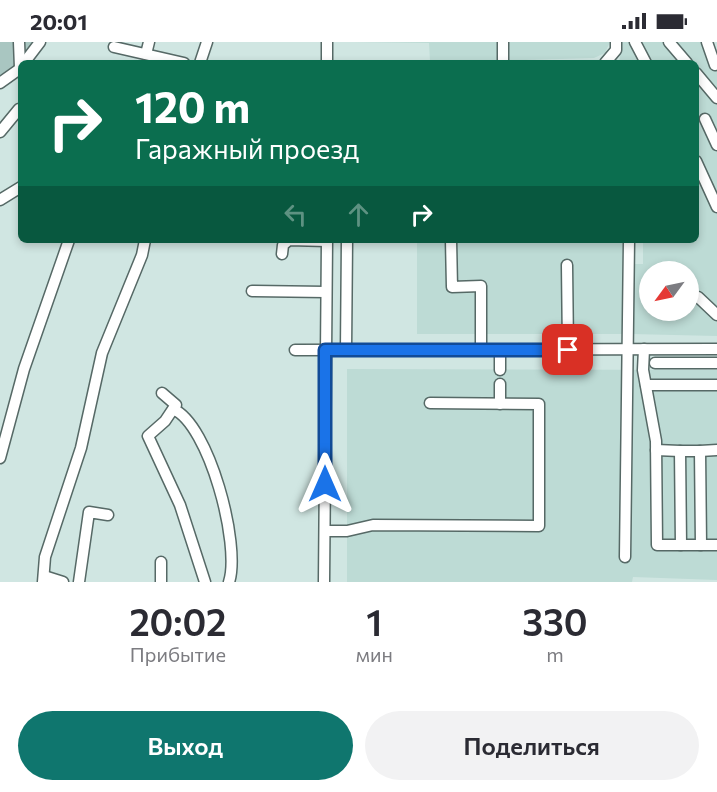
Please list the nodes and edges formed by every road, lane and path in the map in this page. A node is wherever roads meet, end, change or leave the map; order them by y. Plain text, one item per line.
1 (19, 42) edge
2 (40, 42) edge
3 (149, 42) edge
4 (207, 42) edge
5 (327, 42) edge
6 (503, 42) edge
7 (616, 42) edge
8 (635, 42) edge
9 (669, 42) edge
10 (707, 42) edge
11 (114, 47) dead end
12 (146, 54) junction
13 (20, 60) edge
14 (26, 60) edge
15 (171, 60) edge
16 (201, 60) edge
17 (327, 60) edge
18 (503, 60) edge
19 (608, 60) edge
20 (644, 60) edge
21 (684, 60) edge
22 (716, 66) edge
23 (18, 70) edge
24 (699, 75) edge
25 (699, 77) edge
26 (0, 83) edge
27 (717, 98) edge
28 (18, 111) edge
29 (705, 119) dead end
30 (0, 132) edge
31 (717, 145) edge
32 (699, 168) edge
33 (18, 189) edge
34 (0, 200) edge
35 (717, 207) edge
36 (68, 243) edge
37 (144, 243) edge
38 (285, 243) edge
39 (327, 243) edge
40 (347, 243) edge
41 (451, 243) edge
42 (629, 243) edge
43 (282, 254) dead end
44 (567, 265) dead end
45 (252, 291) dead end
46 (326, 292) junction
47 (699, 298) edge
48 (717, 315) edge
49 (717, 349) edge
50 (295, 350) dead end
51 (325, 350) junction
52 (346, 350) junction
53 (481, 350) junction
54 (500, 350) junction
55 (568, 350) junction
56 (628, 350) junction
57 (644, 350) junction
58 (655, 363) dead end
59 (717, 363) edge
60 (500, 369) dead end
61 (500, 384) dead end
62 (646, 385) junction
63 (717, 385) edge
64 (162, 393) dead end
65 (184, 395) dead end
66 (430, 404) dead end
67 (500, 404) junction
68 (174, 407) junction
69 (656, 450) junction
70 (717, 450) edge
71 (680, 451) junction
72 (700, 451) junction
73 (0, 458) edge
74 (108, 515) dead end
75 (325, 531) junction
76 (681, 545) junction
77 (701, 545) junction
78 (717, 545) edge
79 (625, 557) dead end
80 (161, 562) dead end
81 (44, 579) edge
82 (63, 582) edge
83 (79, 582) edge
84 (161, 582) edge
85 (205, 582) edge
86 (229, 582) edge
87 (324, 582) edge

1 - 13 street
2 - 14 street
3 - 12 street
4 - 16 street
5 - 17 street
6 - 18 street
7 - 19 street
8 - 20 street
9 - 21 street
10 - 22 street
11 - 12 street
12 - 15 street
22 - 24 street
23 - 26 street
25 - 27 street
28 - 30 street
29 - 31 street
32 - 35 street
33 - 34 street
36 - 73 street
37 - 81 street
38 - 43 street
39 - 46 street
40 - 52 street
41 - 53 street
42 - 56 street
44 - 55 street
45 - 46 street
46 - 51 street
47 - 48 street
49 - 57 street
50 - 51 street
51 - 52 street
51 - 75 street
52 - 53 street
53 - 54 street
54 - 55 street
54 - 60 street
55 - 56 street
56 - 57 street
56 - 79 street
57 - 62 street
58 - 59 street
61 - 67 street
62 - 63 street
62 - 69 street
64 - 68 street
65 - 68 street
66 - 67 street
67 - 75 street
68 - 85 street
68 - 86 street
69 - 71 street
69 - 76 street
70 - 72 street
71 - 72 street
71 - 76 street
72 - 77 street
74 - 83 street
75 - 87 street
76 - 77 street
77 - 78 street
80 - 84 street
81 - 82 street

